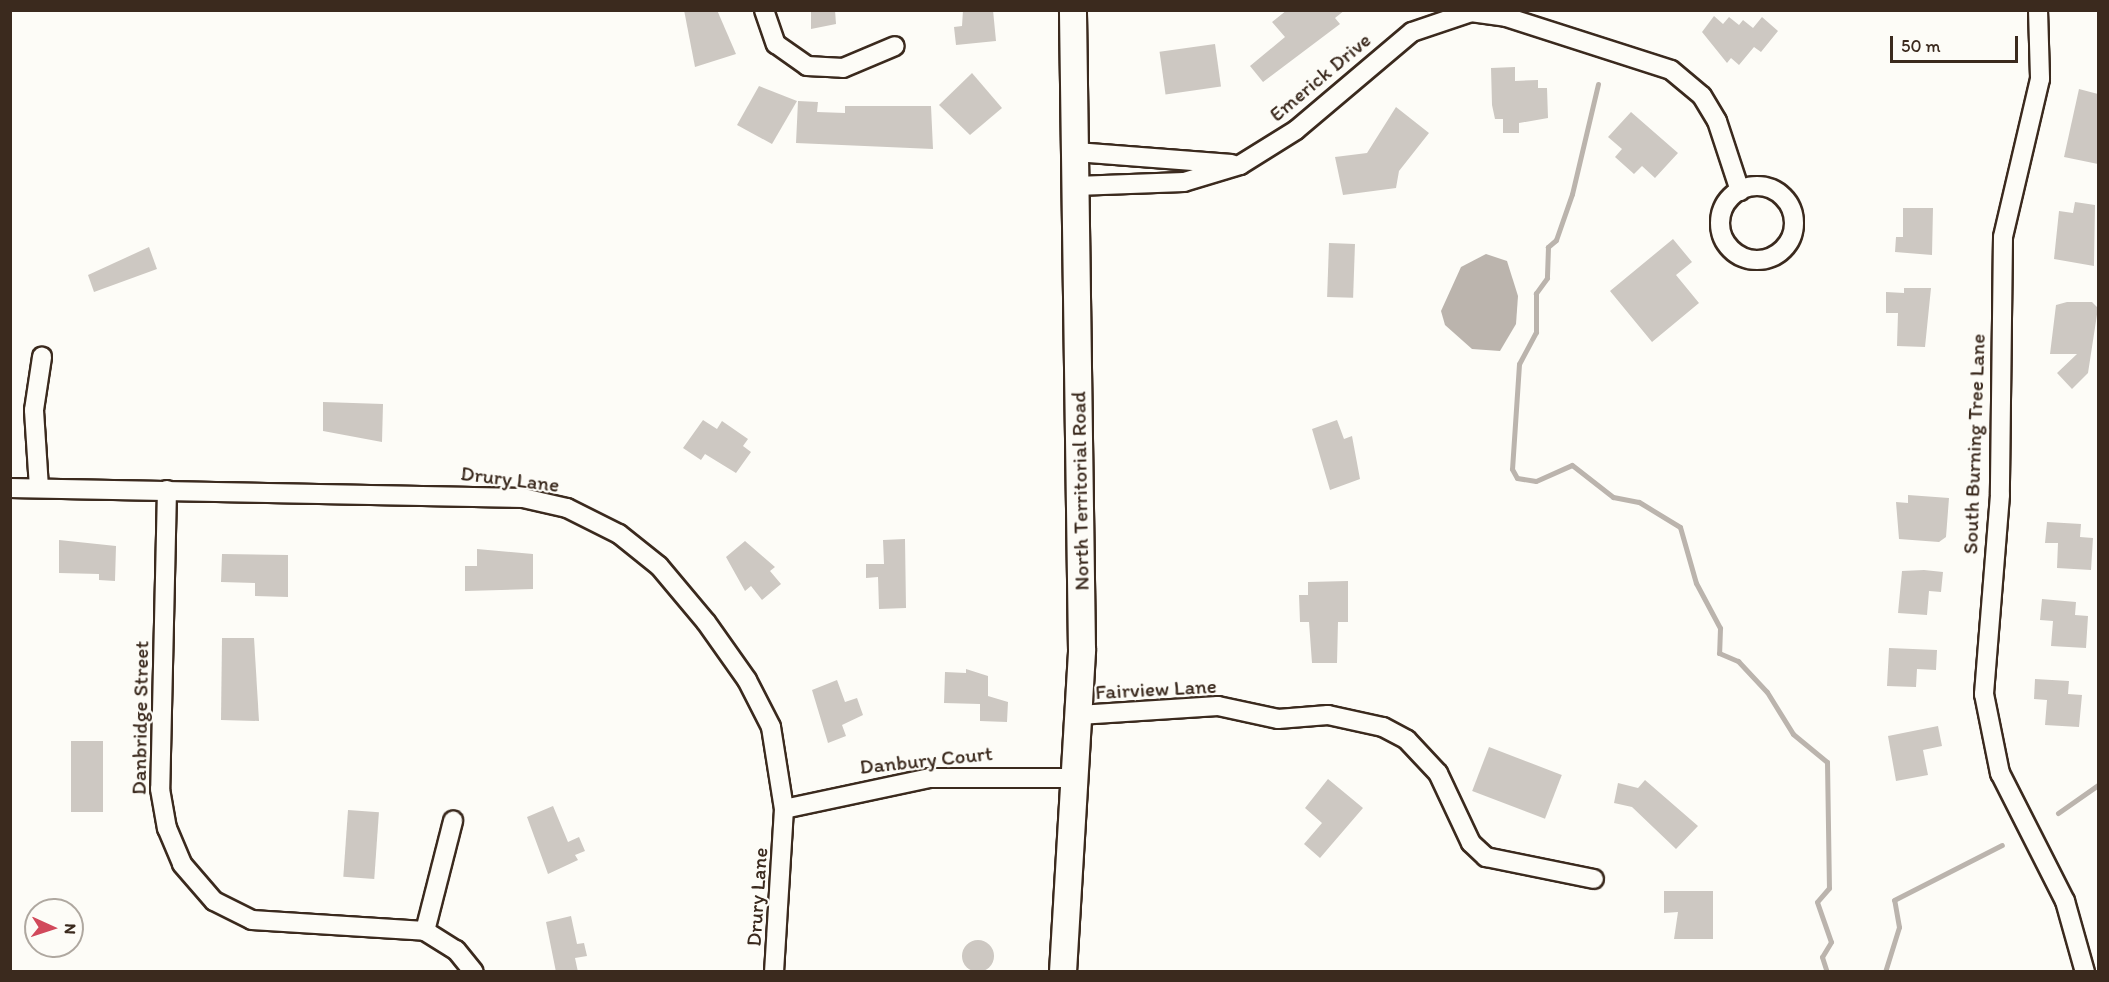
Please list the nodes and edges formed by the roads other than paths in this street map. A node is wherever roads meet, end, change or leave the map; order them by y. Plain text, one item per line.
1 (764, 10) edge
2 (1073, 10) edge
3 (2038, 10) edge
4 (895, 46) dead end
5 (1076, 152) junction
6 (1240, 165) junction
7 (1076, 186) junction
8 (1740, 191) junction
9 (42, 357) dead end
10 (10, 488) edge
11 (39, 488) junction
12 (167, 490) junction
13 (1079, 715) junction
14 (1076, 778) junction
15 (784, 809) junction
16 (453, 821) dead end
17 (1594, 879) dead end
18 (425, 932) junction
19 (474, 972) edge
20 (774, 972) edge
21 (1063, 972) edge
22 (2085, 972) edge

1 - 4 street
2 - 5 main road, North Territorial Road
3 - 22 street, South Burning Tree Lane
5 - 6 street
5 - 7 main road, North Territorial Road
6 - 7 street, Emerick Drive
6 - 8 street, Emerick Drive
7 - 13 main road, North Territorial Road
8 - 8 street
9 - 11 street
10 - 11 street, Drury Lane
11 - 12 street, Drury Lane
12 - 15 street, Drury Lane
12 - 18 street, Danbridge Street
13 - 14 main road, North Territorial Road
13 - 17 street, Fairview Lane
14 - 15 street, Danbury Court
14 - 21 main road, North Territorial Road
15 - 20 street, Drury Lane
16 - 18 street
18 - 19 street, Danbridge Street

